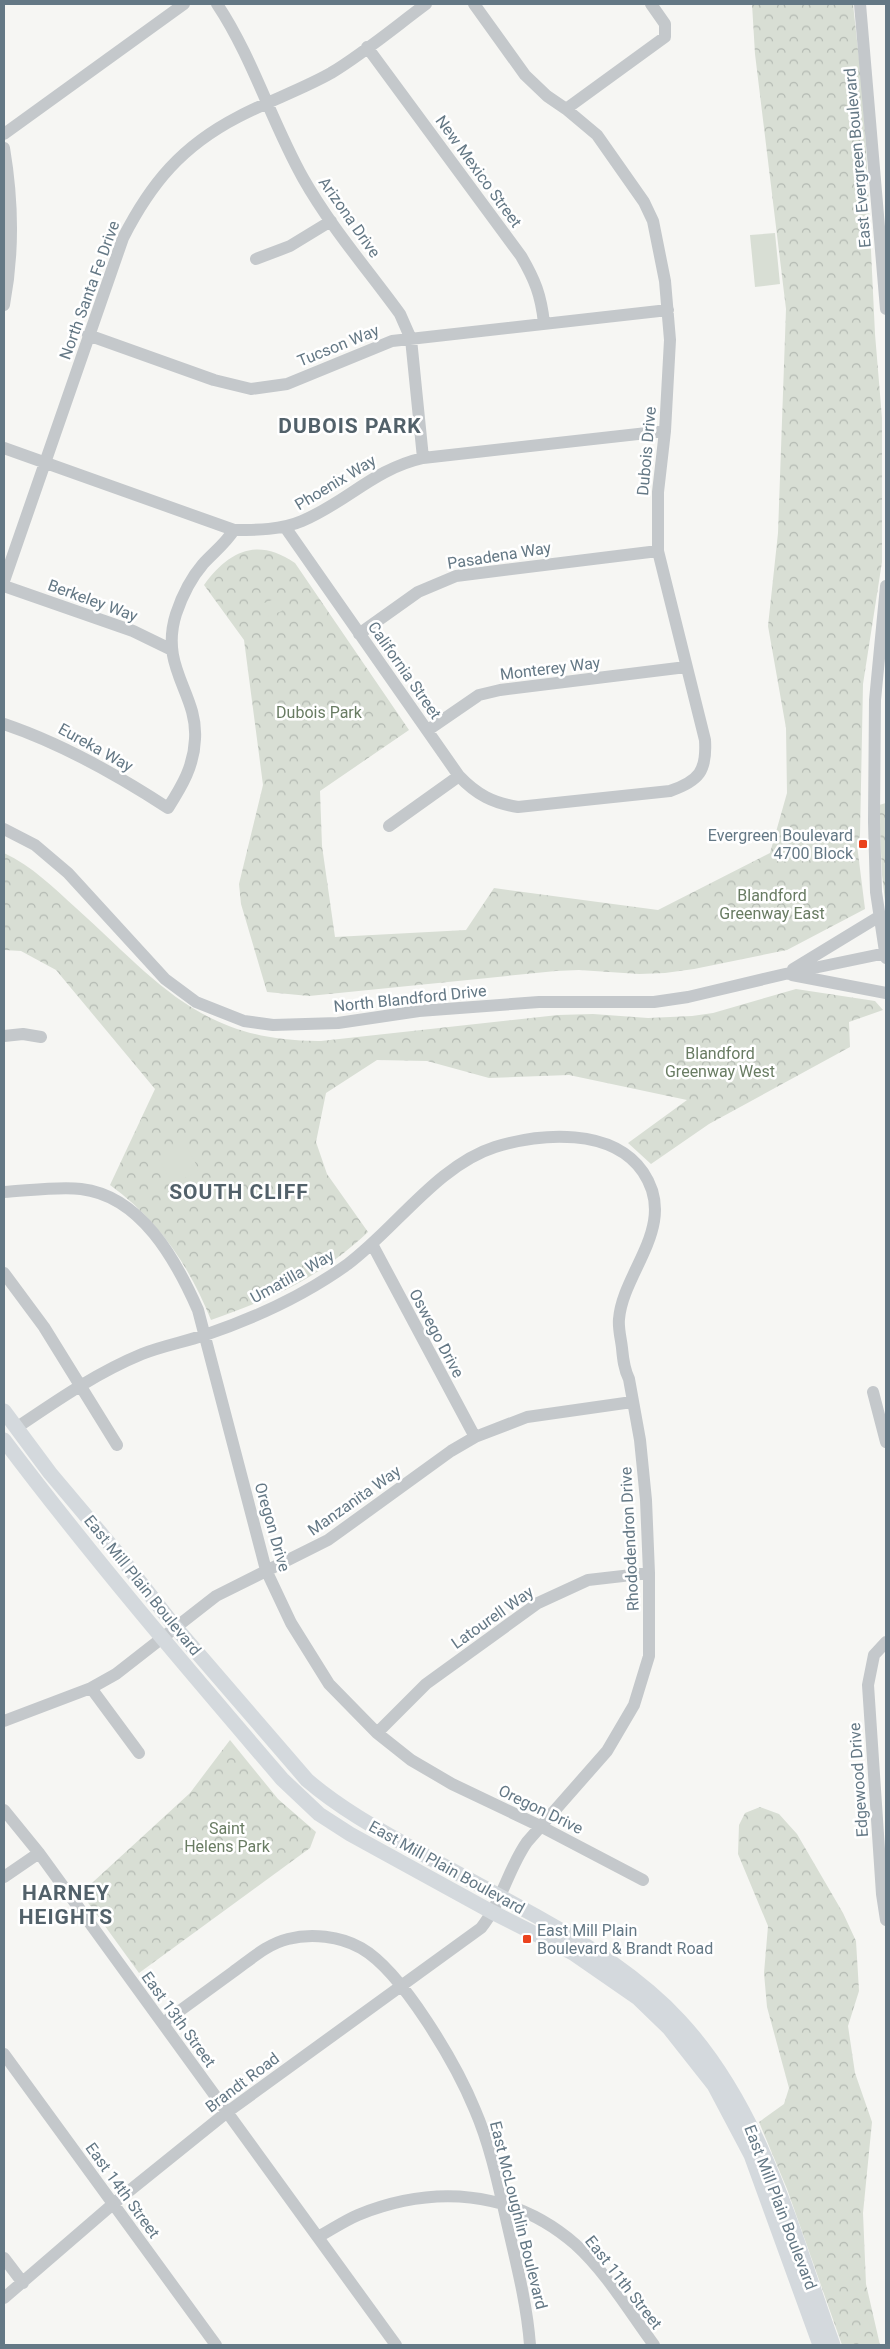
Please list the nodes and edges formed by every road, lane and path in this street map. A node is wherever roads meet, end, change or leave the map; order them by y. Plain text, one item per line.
1 (184, 4) edge
2 (217, 4) edge
3 (426, 4) edge
4 (474, 4) edge
5 (651, 4) edge
6 (860, 4) edge
7 (367, 47) junction
8 (268, 103) junction
9 (566, 109) junction
10 (4, 134) edge
11 (4, 148) edge
12 (332, 221) junction
13 (256, 259) dead end
14 (4, 305) edge
15 (886, 309) edge
16 (668, 310) junction
17 (544, 323) junction
18 (88, 335) junction
19 (411, 339) junction
20 (666, 431) junction
21 (4, 448) edge
22 (423, 458) junction
23 (44, 463) junction
24 (285, 527) junction
25 (234, 530) junction
26 (658, 551) junction
27 (4, 581) edge
28 (4, 586) edge
29 (886, 586) edge
30 (359, 634) junction
31 (170, 649) junction
32 (686, 667) junction
33 (4, 724) edge
34 (428, 730) junction
35 (460, 776) junction
36 (518, 807) joint
37 (389, 826) dead end
38 (4, 829) edge
39 (880, 916) junction
40 (886, 953) edge
41 (886, 958) edge
42 (785, 974) junction
43 (886, 993) edge
44 (4, 1036) edge
45 (41, 1037) dead end
46 (624, 1152) joint
47 (4, 1192) edge
48 (372, 1244) junction
49 (4, 1273) edge
50 (206, 1334) junction
51 (81, 1385) junction
52 (873, 1392) dead end
53 (632, 1402) junction
54 (4, 1411) edge
55 (16, 1428) junction
56 (475, 1437) junction
57 (4, 1440) edge
58 (886, 1442) edge
59 (117, 1445) dead end
60 (266, 1570) junction
61 (649, 1573) junction
62 (176, 1628) junction
63 (162, 1639) junction
64 (886, 1642) edge
65 (91, 1688) junction
66 (4, 1721) edge
67 (377, 1733) junction
68 (139, 1753) dead end
69 (4, 1810) edge
70 (540, 1826) junction
71 (39, 1853) junction
72 (4, 1877) edge
73 (644, 1880) dead end
74 (500, 1896) junction
75 (492, 1912) junction
76 (886, 1920) edge
77 (401, 1987) junction
78 (163, 2024) junction
79 (4, 2054) edge
80 (226, 2113) junction
81 (502, 2202) junction
82 (113, 2204) junction
83 (318, 2237) junction
84 (4, 2258) edge
85 (22, 2282) junction
86 (4, 2298) edge
87 (216, 2345) edge
88 (396, 2345) edge
89 (530, 2345) edge
90 (654, 2345) edge
91 (820, 2345) edge
92 (833, 2345) edge

1 - 10 street
2 - 8 street, Arizona Drive
3 - 7 street, North Santa Fe Drive
4 - 9 street, Dubois Drive
5 - 9 street
6 - 15 street, East Evergreen Boulevard
7 - 8 street, North Santa Fe Drive
7 - 17 street, New Mexico Street
8 - 12 street, Arizona Drive
8 - 18 street, North Santa Fe Drive
9 - 16 street, Dubois Drive
11 - 14 street
12 - 13 street
12 - 19 street, Arizona Drive
16 - 17 street, Tucson Way
16 - 20 street, Dubois Drive
17 - 19 street, Tucson Way
18 - 19 street, Tucson Way
18 - 23 street, North Santa Fe Drive
19 - 22 street, Arizona Drive
20 - 22 street, Phoenix Way
20 - 26 street, Dubois Drive
21 - 23 street, Phoenix Way
22 - 24 street, Phoenix Way
23 - 25 street, Phoenix Way
23 - 27 street, North Santa Fe Drive
24 - 25 street, Phoenix Way
24 - 30 street, California Street
25 - 31 street
26 - 30 street, Pasadena Way
26 - 32 street, Dubois Drive
28 - 31 street, Berkeley Way
29 - 39 street
30 - 34 street, California Street
31 - 33 street, Eureka Way
32 - 34 street, Monterey Way
32 - 36 street, Dubois Drive
34 - 35 street, California Street
35 - 36 street, California Street
35 - 37 street
38 - 42 street, North Blandford Drive
39 - 41 street
39 - 42 street
40 - 42 street, North Blandford Drive
42 - 43 street
44 - 45 street
46 - 48 street, Umatilla Way
46 - 53 street, Rhododendron Drive
47 - 50 street, Oregon Drive
48 - 50 street, Umatilla Way
48 - 56 street, Oswego Drive
49 - 51 street
50 - 51 street, Umatilla Way
50 - 60 street, Oregon Drive
51 - 55 street, Umatilla Way
51 - 59 street
52 - 58 street
53 - 56 street, Manzanita Way
53 - 61 street, Rhododendron Drive
54 - 55 main road, East Mill Plain Boulevard
55 - 62 main road, East Mill Plain Boulevard
56 - 60 street, Manzanita Way
57 - 63 main road, East Mill Plain Boulevard
60 - 62 street, Manzanita Way
60 - 67 street, Oregon Drive
61 - 67 street, Latourell Way
61 - 70 street, Rhododendron Drive
62 - 63 street, Manzanita Way
62 - 74 main road, East Mill Plain Boulevard
63 - 65 street, Manzanita Way
63 - 75 main road, East Mill Plain Boulevard
64 - 76 street, Edgewood Drive
65 - 66 street, Manzanita Way
65 - 68 street
67 - 70 street, Oregon Drive
69 - 71 street, East 13th Street
70 - 73 street, Oregon Drive
70 - 74 street, Rhododendron Drive
71 - 72 street
71 - 78 street, East 13th Street
74 - 75 street, Brandt Road
74 - 92 main road, East Mill Plain Boulevard
75 - 77 street, Brandt Road
75 - 91 main road, East Mill Plain Boulevard
77 - 78 street, East McLoughlin Boulevard
77 - 80 street, Brandt Road
77 - 81 street, East McLoughlin Boulevard
78 - 80 street, East 13th Street
79 - 82 street, East 14th Street
80 - 82 street, Brandt Road
80 - 83 street, East 13th Street
81 - 83 street, East 11th Street
81 - 89 street, East McLoughlin Boulevard
81 - 90 street, East 11th Street
82 - 85 street, Brandt Road
82 - 87 street, East 14th Street
83 - 88 street, East 13th Street
84 - 85 street
85 - 86 street, Brandt Road

